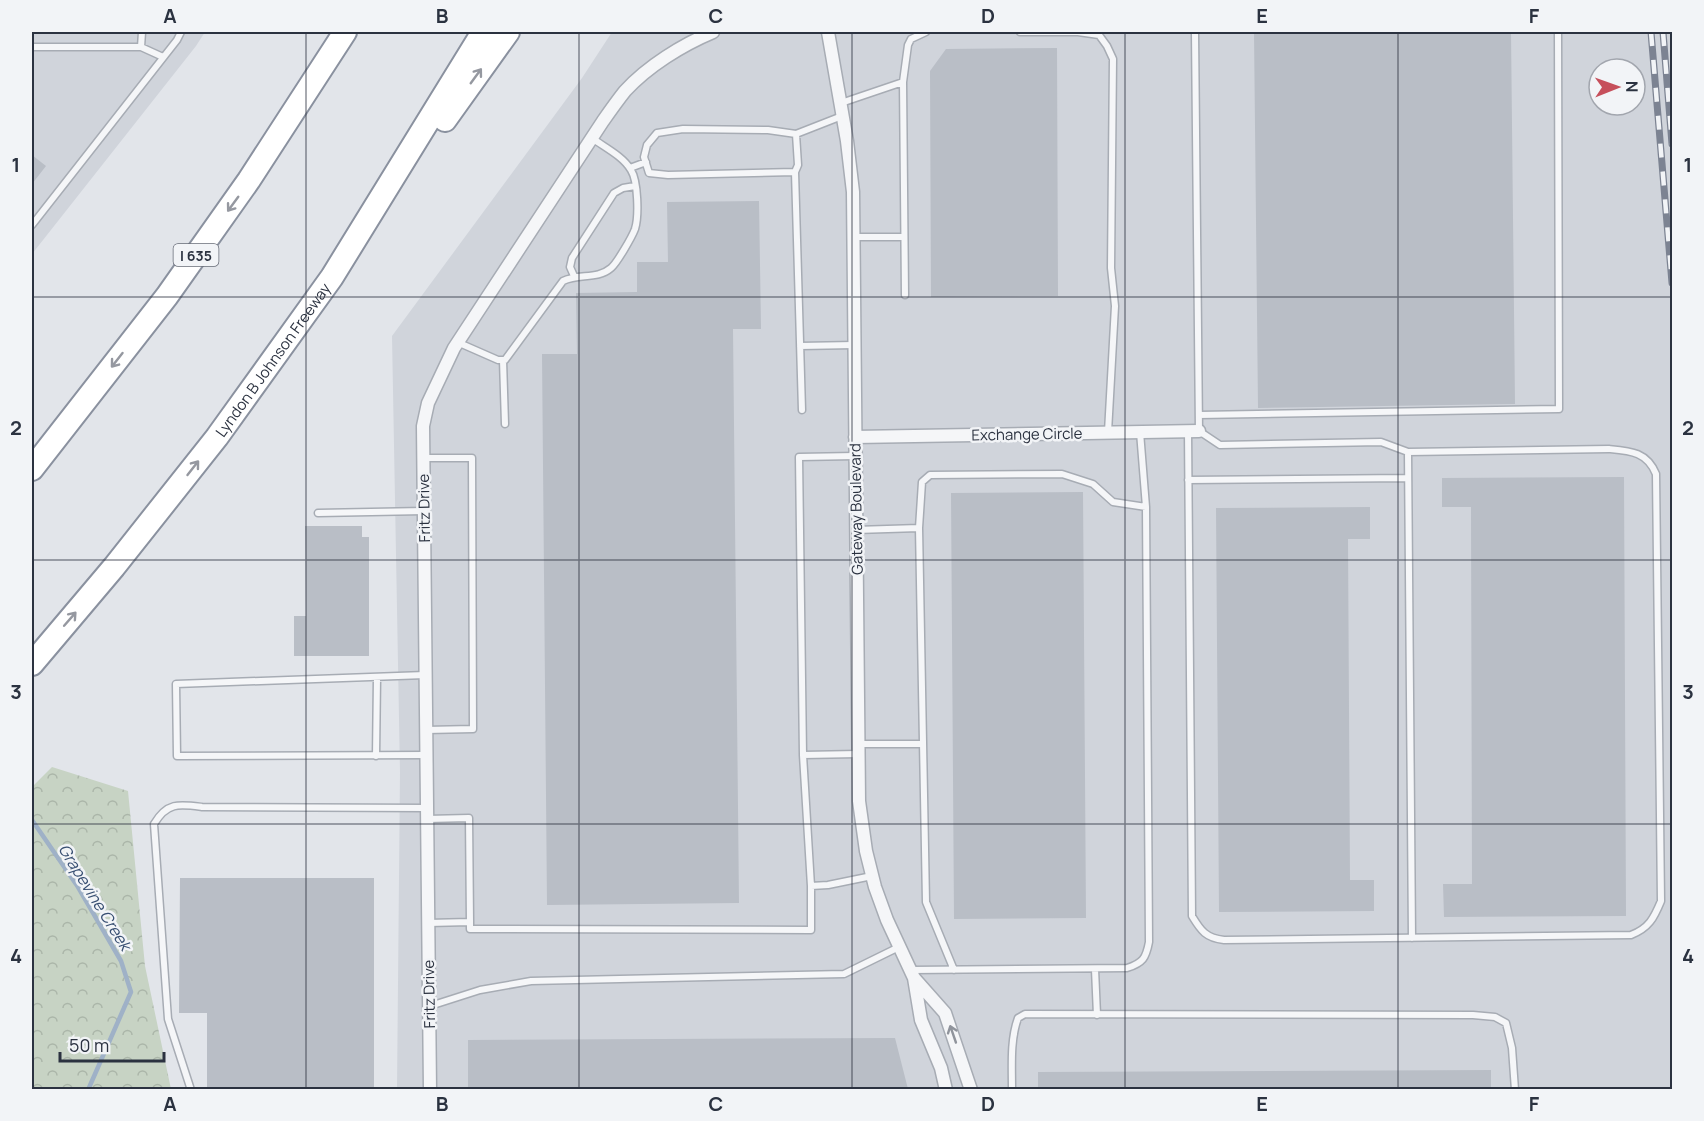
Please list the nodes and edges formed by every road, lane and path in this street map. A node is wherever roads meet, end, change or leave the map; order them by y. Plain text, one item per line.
1 (142, 32) edge
2 (181, 32) edge
3 (332, 32) edge
4 (345, 32) edge
5 (483, 32) edge
6 (508, 32) edge
7 (713, 32) edge
8 (828, 32) edge
9 (926, 32) edge
10 (1020, 32) edge
11 (1196, 32) edge
12 (1558, 32) edge
13 (32, 47) edge
14 (141, 47) junction
15 (163, 57) junction
16 (903, 82) junction
17 (842, 110) junction
18 (796, 134) junction
19 (592, 138) junction
20 (645, 162) junction
21 (630, 168) junction
22 (795, 172) junction
23 (249, 180) junction
24 (635, 186) junction
25 (32, 225) edge
26 (853, 237) junction
27 (903, 237) junction
28 (574, 276) junction
29 (332, 277) junction
30 (905, 295) dead end
31 (458, 342) junction
32 (854, 345) junction
33 (800, 346) junction
34 (503, 360) junction
35 (802, 410) dead end
36 (1199, 415) junction
37 (505, 424) dead end
38 (1194, 431) junction
39 (1108, 432) junction
40 (1140, 432) junction
41 (855, 437) junction
42 (1408, 452) junction
43 (855, 456) junction
44 (424, 458) junction
45 (32, 468) edge
46 (1408, 478) junction
47 (1188, 480) junction
48 (1146, 507) junction
49 (424, 511) junction
50 (318, 513) dead end
51 (919, 528) junction
52 (856, 530) junction
53 (32, 663) edge
54 (426, 675) junction
55 (376, 678) junction
56 (426, 730) junction
57 (923, 744) junction
58 (858, 749) junction
59 (427, 755) junction
60 (803, 755) junction
61 (376, 756) junction
62 (427, 813) junction
63 (872, 876) junction
64 (810, 886) junction
65 (470, 922) junction
66 (428, 923) junction
67 (1412, 938) junction
68 (900, 947) junction
69 (1095, 969) junction
70 (954, 970) junction
71 (913, 974) junction
72 (429, 1006) junction
73 (1097, 1015) junction
74 (191, 1089) edge
75 (430, 1089) edge
76 (946, 1089) edge
77 (971, 1089) edge
78 (1012, 1089) edge
79 (1515, 1089) edge

1 - 14 lane
2 - 15 lane
3 - 23 highway
4 - 23 highway, I 635
5 - 29 highway, Lyndon B Johnson Freeway
29 -> 6 highway
7 - 19 street, Fritz Drive
8 - 17 street, Gateway Boulevard
9 - 16 lane
10 - 39 lane
11 - 36 lane
12 - 36 lane
13 - 14 lane
14 - 15 lane
15 - 25 lane
16 - 17 lane
16 - 27 lane
17 - 18 lane
17 - 26 street, Gateway Boulevard
18 - 20 lane
18 - 22 lane
19 - 21 lane
19 - 31 street, Fritz Drive
20 - 21 lane
20 - 22 lane
21 - 24 lane
22 - 33 lane
23 -> 45 highway, I 635
24 - 28 lane
24 - 28 lane
26 - 27 lane
26 - 32 street, Gateway Boulevard
27 - 30 lane
28 - 34 lane
53 -> 29 highway, Lyndon B Johnson Freeway
31 - 34 lane
31 - 44 street, Fritz Drive
32 - 33 lane
32 - 41 street, Gateway Boulevard
33 - 35 lane
34 - 37 lane
36 - 38 lane
38 - 40 street, Exchange Circle
38 - 42 lane
38 - 47 lane
39 - 40 street, Exchange Circle
39 - 41 street, Exchange Circle
40 - 48 lane
41 - 43 street, Gateway Boulevard
42 - 46 lane
42 - 67 lane
43 - 52 street, Gateway Boulevard
43 - 60 lane
44 - 49 street, Fritz Drive
44 - 56 lane
46 - 47 lane
46 - 67 lane
47 - 67 lane
48 - 51 lane
48 - 69 lane
49 - 50 lane
49 - 54 street, Fritz Drive
51 - 52 lane
51 - 57 lane
52 - 58 street, Gateway Boulevard
54 - 55 lane
54 - 56 street, Fritz Drive
55 - 61 lane
55 - 61 lane
56 - 59 street, Fritz Drive
57 - 58 lane
57 - 70 lane
58 - 60 lane
58 - 63 street, Gateway Boulevard
59 - 61 lane
59 - 62 street, Fritz Drive
60 - 64 lane
62 - 65 lane
62 - 66 street, Fritz Drive
62 - 74 lane
63 - 64 lane
63 - 68 street, Gateway Boulevard
64 - 65 lane
65 - 66 lane
66 - 72 street, Fritz Drive
68 - 71 street, Gateway Boulevard
68 - 72 lane
69 - 70 lane
69 - 73 lane
70 - 71 lane
71 - 76 street, Gateway Boulevard
77 -> 71 street, Gateway Boulevard
72 - 75 street, Fritz Drive
73 - 78 lane
73 - 79 lane

